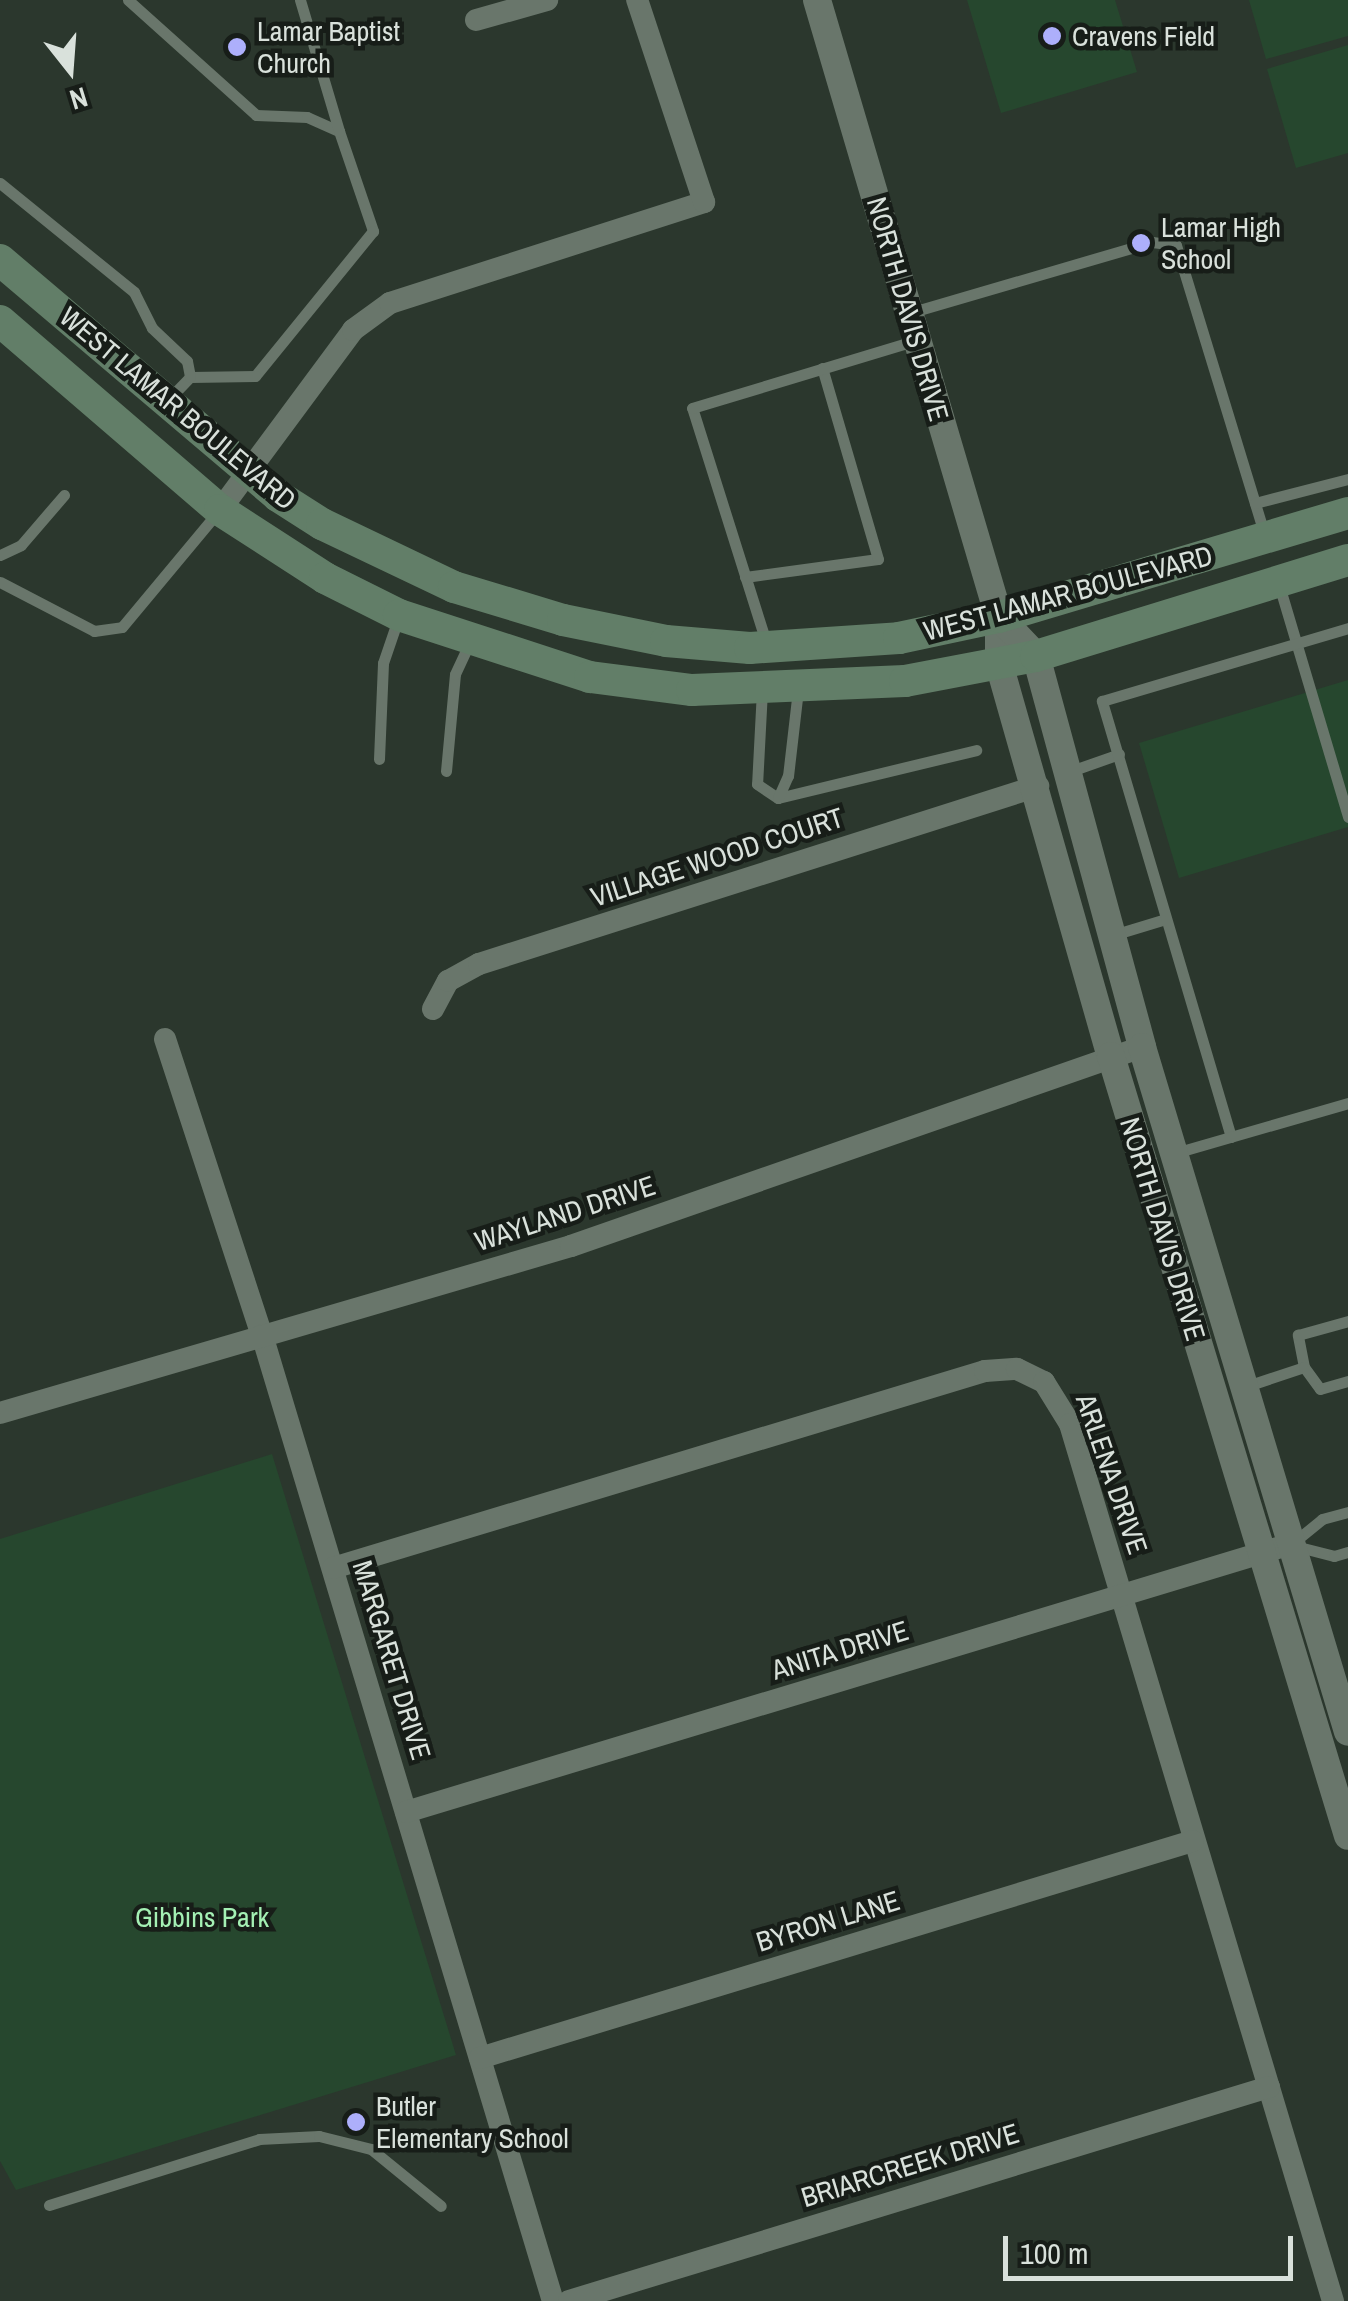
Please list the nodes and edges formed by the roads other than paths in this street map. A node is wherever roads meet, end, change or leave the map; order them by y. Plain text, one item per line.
1 (128, 0) edge
2 (300, 0) edge
3 (547, 0) edge
4 (638, 0) edge
5 (817, 0) edge
6 (476, 20) dead end
7 (338, 131) junction
8 (0, 182) edge
9 (0, 260) edge
10 (0, 322) edge
11 (913, 326) junction
12 (822, 368) junction
13 (190, 377) junction
14 (167, 401) junction
15 (249, 472) junction
16 (1348, 478) edge
17 (64, 495) dead end
18 (1255, 503) junction
19 (220, 510) junction
20 (1348, 513) edge
21 (1265, 538) junction
22 (0, 555) edge
23 (1348, 560) edge
24 (745, 577) junction
25 (1278, 580) junction
26 (0, 582) edge
27 (399, 616) junction
28 (1000, 617) junction
29 (1348, 628) edge
30 (470, 642) junction
31 (1296, 643) junction
32 (768, 648) junction
33 (1036, 656) junction
34 (999, 664) junction
35 (798, 689) junction
36 (762, 690) junction
37 (976, 750) dead end
38 (1119, 754) junction
39 (380, 758) dead end
40 (446, 771) dead end
41 (1068, 772) junction
42 (1038, 786) junction
43 (778, 798) junction
44 (1348, 817) edge
45 (1166, 919) junction
46 (1113, 935) junction
47 (434, 1009) dead end
48 (166, 1039) dead end
49 (1142, 1047) junction
50 (1111, 1056) junction
51 (1348, 1103) edge
52 (1231, 1137) junction
53 (1175, 1153) junction
54 (1348, 1320) edge
55 (262, 1335) junction
56 (1304, 1367) junction
57 (1348, 1381) edge
58 (1244, 1387) junction
59 (0, 1413) edge
60 (1348, 1512) edge
61 (1291, 1544) junction
62 (1348, 1552) edge
63 (1260, 1554) junction
64 (333, 1568) junction
65 (1122, 1597) junction
66 (1340, 1678) edge
67 (1348, 1732) edge
68 (406, 1812) junction
69 (1348, 1836) edge
70 (1194, 1841) junction
71 (480, 2058) junction
72 (1269, 2087) junction
73 (48, 2205) dead end
74 (441, 2206) dead end
75 (553, 2301) edge
76 (568, 2301) edge
77 (1333, 2301) edge

1 - 7 lane
2 - 7 lane
3 - 6 street
4 - 15 street
5 - 11 street, NORTH DAVIS DRIVE
7 - 13 lane
8 - 13 lane
9 - 14 main road, WEST LAMAR BOULEVARD
10 - 19 main road, WEST LAMAR BOULEVARD
11 - 12 lane
11 - 18 lane
11 - 28 street, NORTH DAVIS DRIVE
12 - 24 lane
12 - 24 lane
13 - 14 lane
14 - 15 main road, WEST LAMAR BOULEVARD
15 - 19 street
15 - 32 main road, WEST LAMAR BOULEVARD
16 - 18 lane
17 - 22 lane
18 - 21 lane
19 - 26 lane
19 - 27 main road, WEST LAMAR BOULEVARD
20 - 21 main road, WEST LAMAR BOULEVARD
21 - 28 main road, WEST LAMAR BOULEVARD
23 - 25 main road, WEST LAMAR BOULEVARD
24 - 32 lane
25 - 31 lane
25 - 33 main road, WEST LAMAR BOULEVARD
27 - 30 main road, WEST LAMAR BOULEVARD
27 - 39 lane
28 - 32 main road, WEST LAMAR BOULEVARD
28 - 33 street, NORTH DAVIS DRIVE
28 - 34 street, NORTH DAVIS DRIVE
29 - 31 lane
30 - 36 main road, WEST LAMAR BOULEVARD
30 - 40 lane
31 - 38 lane
31 - 44 lane
33 - 34 main road, WEST LAMAR BOULEVARD
33 - 41 street, NORTH DAVIS DRIVE
34 - 35 main road, WEST LAMAR BOULEVARD
34 - 42 street, NORTH DAVIS DRIVE
35 - 36 main road, WEST LAMAR BOULEVARD
35 - 43 lane
36 - 43 lane
37 - 43 lane
38 - 41 lane
38 - 45 lane
41 - 46 street, NORTH DAVIS DRIVE
42 - 47 street, VILLAGE WOOD COURT
42 - 50 street, NORTH DAVIS DRIVE
45 - 46 lane
45 - 52 lane
46 - 49 street, NORTH DAVIS DRIVE
48 - 55 street, MARGARET DRIVE
49 - 50 street, WAYLAND DRIVE
49 - 53 street, NORTH DAVIS DRIVE
50 - 55 street, WAYLAND DRIVE
50 - 63 street, NORTH DAVIS DRIVE
51 - 52 lane
52 - 53 lane
53 - 58 street, NORTH DAVIS DRIVE
54 - 56 lane
55 - 59 street, WAYLAND DRIVE
55 - 64 street, MARGARET DRIVE
56 - 57 lane
56 - 58 lane
58 - 61 street, NORTH DAVIS DRIVE
60 - 61 lane
61 - 62 lane
61 - 63 street, ANITA DRIVE
61 - 66 street, NORTH DAVIS DRIVE
63 - 65 street, ANITA DRIVE
63 - 69 street, NORTH DAVIS DRIVE
64 - 65 street, ARLENA DRIVE
64 - 68 street, MARGARET DRIVE
65 - 68 street, ANITA DRIVE
65 - 70 street, ARLENA DRIVE
66 - 67 street, NORTH DAVIS DRIVE
68 - 71 street, MARGARET DRIVE
70 - 71 street, BYRON LANE
70 - 72 street, ARLENA DRIVE
71 - 75 street, MARGARET DRIVE
72 - 76 street, BRIARCREEK DRIVE
72 - 77 street, ARLENA DRIVE
73 - 74 lane

